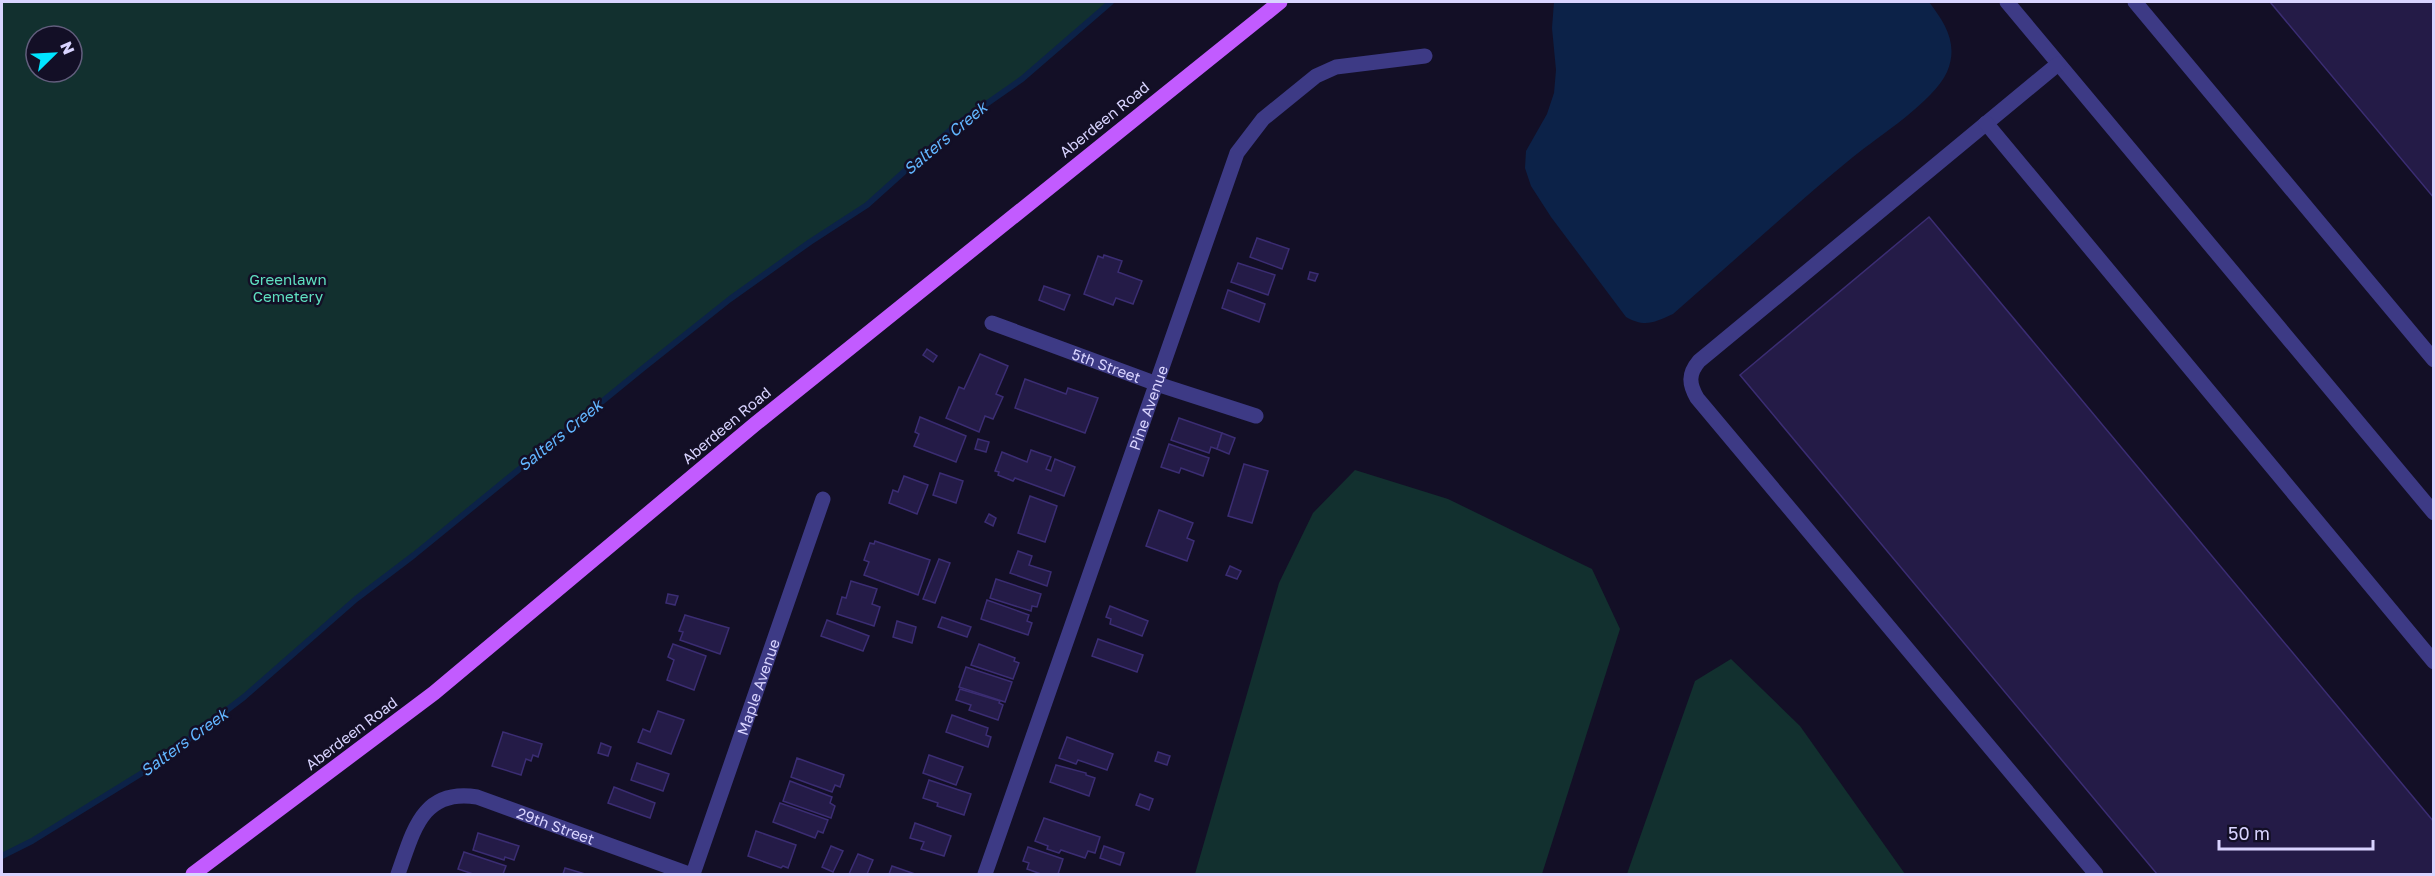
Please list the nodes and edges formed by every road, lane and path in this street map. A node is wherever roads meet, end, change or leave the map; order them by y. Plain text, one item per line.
1 (1280, 2) edge
2 (2007, 2) edge
3 (2135, 2) edge
4 (1425, 56) dead end
5 (2058, 64) junction
6 (1986, 123) junction
7 (992, 323) dead end
8 (2433, 360) edge
9 (1157, 384) junction
10 (1256, 416) dead end
11 (823, 499) dead end
12 (2433, 513) edge
13 (2433, 662) edge
14 (194, 874) edge
15 (398, 874) edge
16 (691, 874) edge
17 (985, 874) edge
18 (2096, 874) edge

1 - 14 main road, Aberdeen Road
2 - 5 street
3 - 8 street
4 - 9 street, Pine Avenue
5 - 6 street
5 - 12 street
6 - 13 street
6 - 18 street
7 - 9 street, 5th Street
9 - 10 street, 5th Street
9 - 17 street, Pine Avenue
11 - 16 street, Maple Avenue
15 - 16 street, 29th Street

